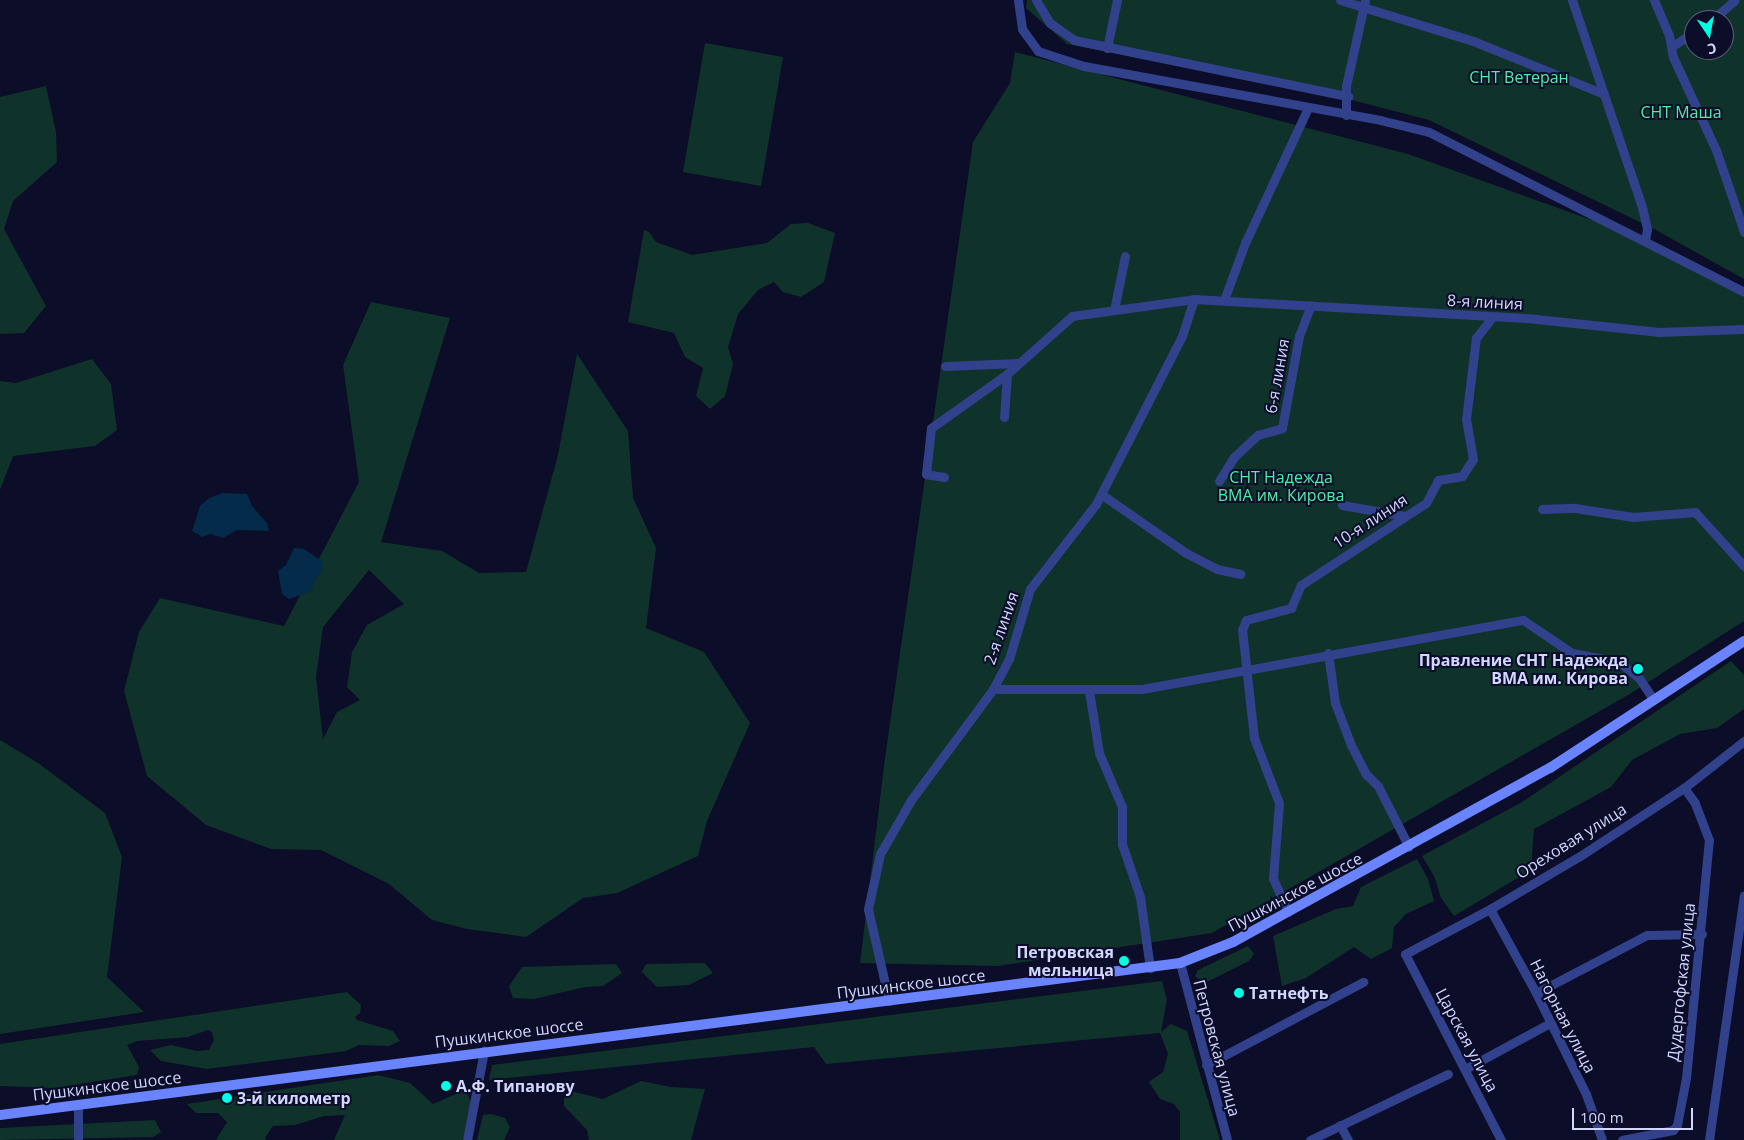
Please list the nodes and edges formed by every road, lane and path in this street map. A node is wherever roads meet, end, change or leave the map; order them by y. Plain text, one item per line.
1 (1018, 0) edge
2 (1036, 0) edge
3 (1118, 0) edge
4 (1340, 0) edge
5 (1572, 0) edge
6 (1654, 0) edge
7 (1735, 0) edge
8 (1365, 3) edge
9 (1724, 10) edge
10 (1684, 39) edge
11 (1672, 47) junction
12 (1107, 48) junction
13 (1604, 94) junction
14 (1348, 96) junction
15 (1308, 108) junction
16 (1346, 115) junction
17 (1744, 232) edge
18 (1645, 240) junction
19 (1124, 256) dead end
20 (1744, 292) edge
21 (1194, 299) junction
22 (1224, 300) junction
23 (1311, 305) junction
24 (1114, 310) junction
25 (1491, 319) junction
26 (1744, 329) edge
27 (1019, 363) junction
28 (945, 366) dead end
29 (1007, 374) junction
30 (1004, 417) dead end
31 (944, 477) dead end
32 (1219, 481) dead end
33 (1101, 494) junction
34 (1342, 505) dead end
35 (1542, 508) dead end
36 (1405, 516) junction
37 (1744, 566) edge
38 (1240, 574) dead end
39 (1744, 641) edge
40 (1328, 653) junction
41 (1245, 668) junction
42 (993, 689) junction
43 (1089, 692) junction
44 (1654, 699) junction
45 (1744, 741) edge
46 (1684, 788) junction
47 (1409, 847) junction
48 (1744, 895) edge
49 (1490, 910) junction
50 (1288, 912) junction
51 (1702, 934) junction
52 (1405, 954) joint
53 (1180, 963) junction
54 (1150, 968) junction
55 (1363, 982) dead end
56 (1536, 993) junction
57 (889, 1001) junction
58 (1550, 1022) junction
59 (484, 1050) junction
60 (1206, 1065) junction
61 (1466, 1068) junction
62 (1448, 1074) dead end
63 (78, 1106) junction
64 (0, 1115) edge
65 (1340, 1125) junction
66 (78, 1140) edge
67 (467, 1140) edge
68 (1227, 1140) edge
69 (1310, 1140) edge
70 (1348, 1140) edge
71 (1501, 1140) edge
72 (1602, 1140) edge
73 (1622, 1140) edge
74 (1709, 1140) edge

1 - 15 street
2 - 12 street
3 - 12 street
4 - 8 street
5 - 13 street
6 - 11 street
7 - 9 street
8 - 13 street
8 - 14 street
10 - 11 street
11 - 17 street
12 - 14 street
13 - 18 street
14 - 16 street
15 - 16 street
15 - 22 street
16 - 18 street
18 - 20 street
19 - 24 street
21 - 22 street
21 - 24 street
21 - 33 street, 2-я линия
22 - 23 street, 8-я линия
23 - 25 street, 8-я линия
23 - 32 street, 6-я линия
24 - 27 street
25 - 26 street, 8-я линия
25 - 36 street, 10-я линия
27 - 28 street
27 - 29 street
29 - 30 street
29 - 31 street
33 - 38 street
33 - 42 street, 2-я линия
34 - 36 street
35 - 37 street
36 - 41 street, 10-я линия
39 - 44 main road, Пушкинское шоссе
40 - 41 street
40 - 44 street
40 - 47 street
41 - 43 street
41 - 50 street
42 - 43 street
42 - 57 street, 2-я линия
43 - 54 street
44 - 47 main road, Пушкинское шоссе
45 - 46 street, Ореховая улица
46 - 49 street, Ореховая улица
46 - 51 street, Дудергофская улица
47 - 50 main road, Пушкинское шоссе
48 - 74 street
49 - 52 street, Ореховая улица
49 - 56 street, Нагорная улица
50 - 53 main road, Пушкинское шоссе
51 - 56 street
51 - 73 street, Дудергофская улица
52 - 61 street, Царская улица
53 - 54 main road, Пушкинское шоссе
53 - 60 street, Петровская улица
54 - 57 main road, Пушкинское шоссе
55 - 60 street
56 - 58 street, Нагорная улица
57 - 59 main road, Пушкинское шоссе
58 - 61 street
58 - 72 street, Нагорная улица
59 - 63 main road, Пушкинское шоссе
59 - 67 street
60 - 68 street, Петровская улица
61 - 71 street, Царская улица
62 - 65 street
63 - 64 main road, Пушкинское шоссе
63 - 66 street
65 - 69 street
65 - 70 street

